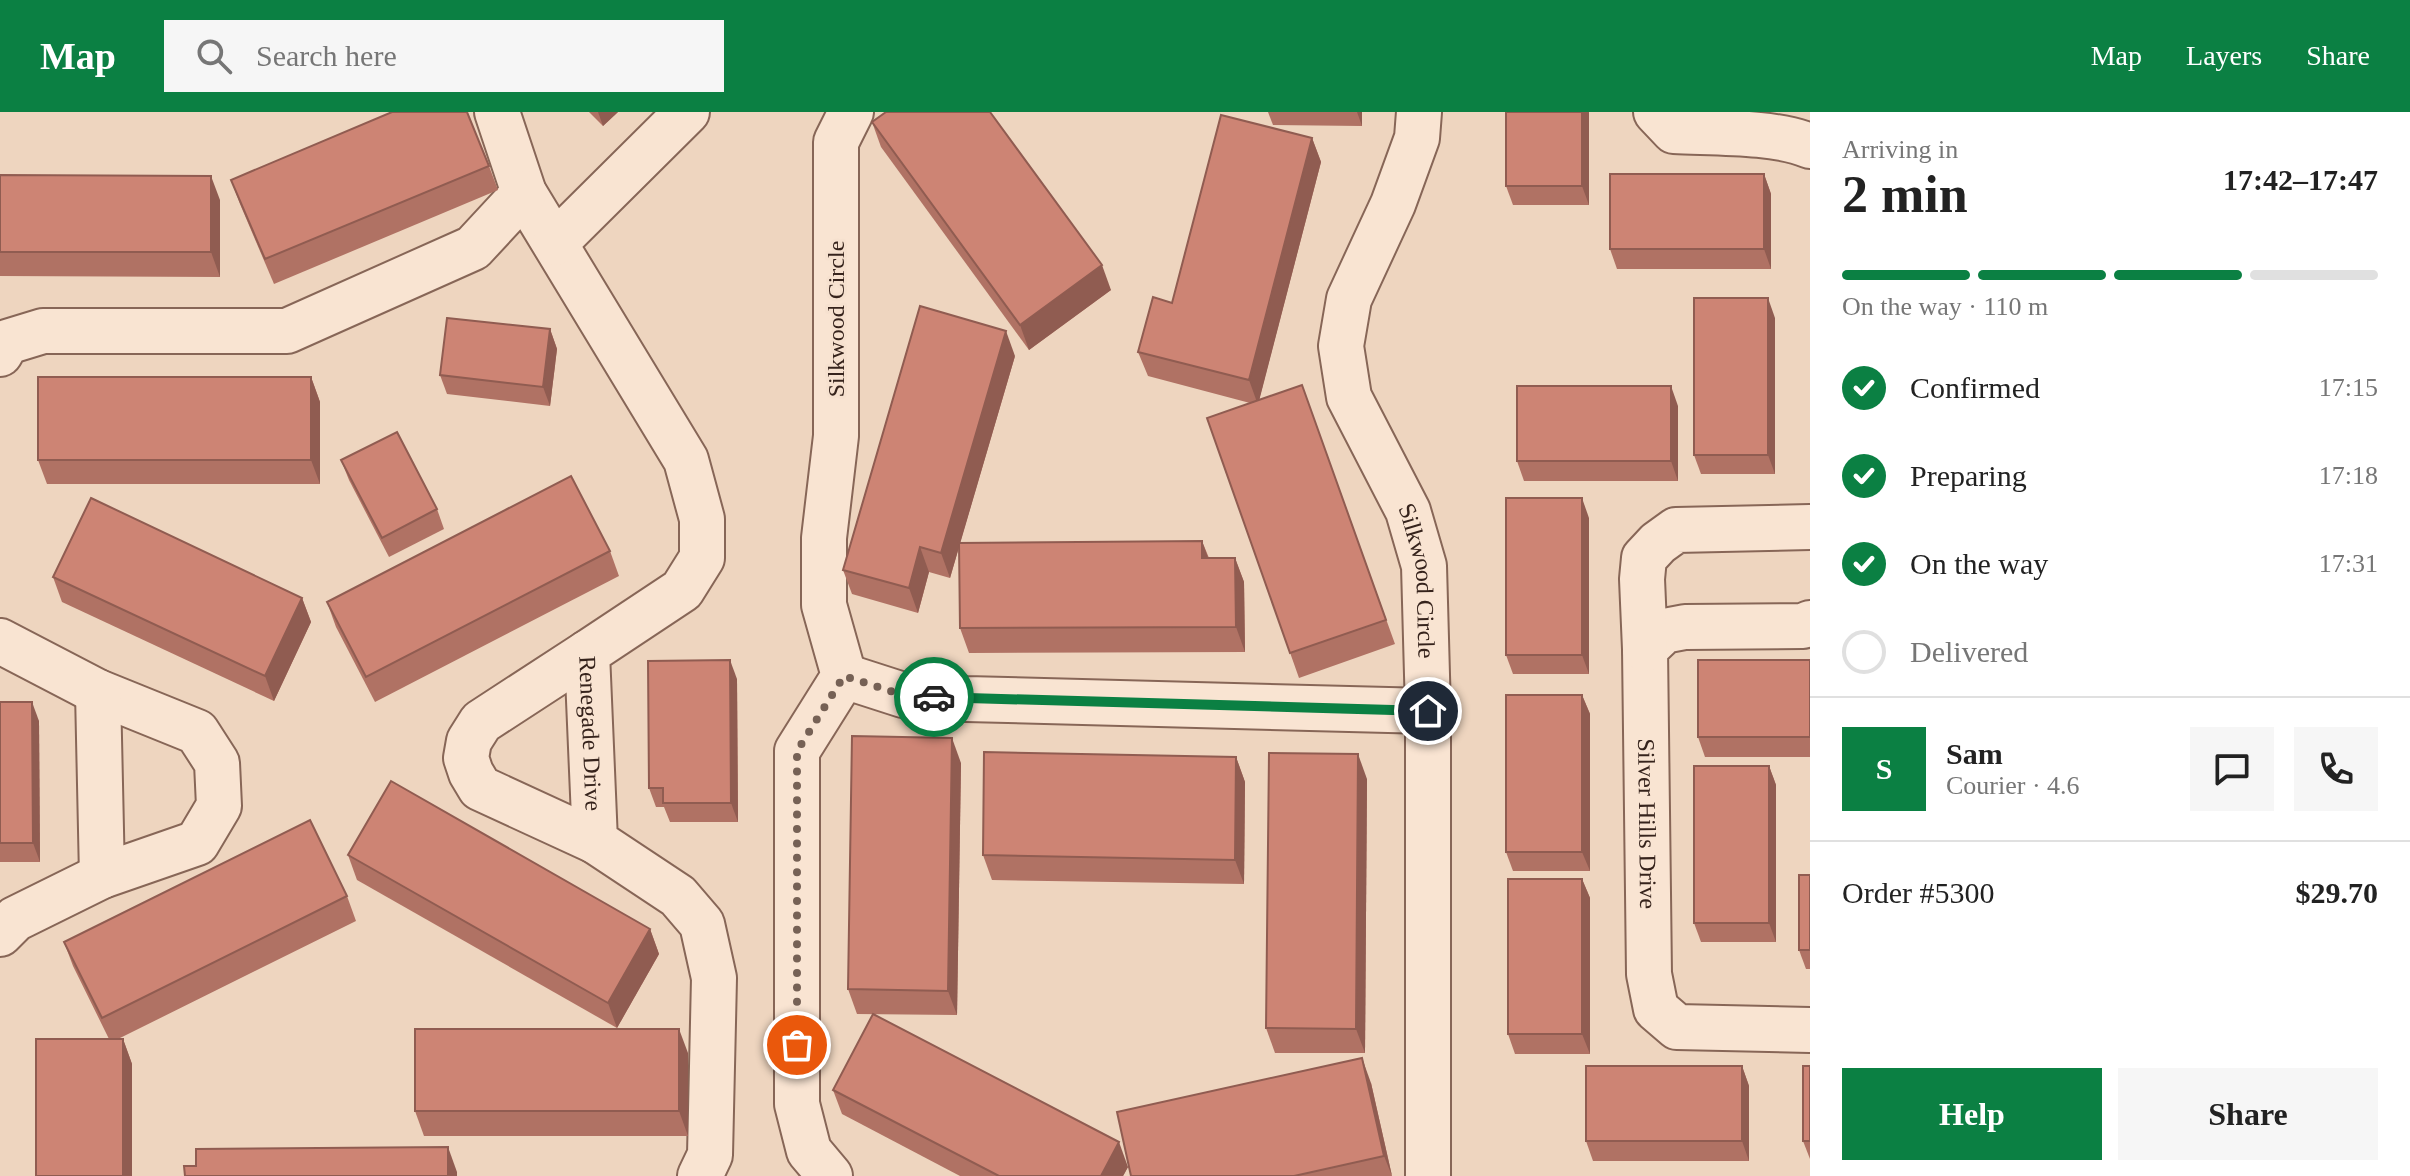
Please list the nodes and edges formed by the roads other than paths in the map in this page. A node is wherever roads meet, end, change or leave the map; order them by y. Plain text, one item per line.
1 (497, 112) edge
2 (687, 112) edge
3 (851, 112) edge
4 (1419, 112) edge
5 (1656, 112) edge
6 (1810, 146) edge
7 (524, 193) junction
8 (555, 243) junction
9 (0, 354) edge
10 (1810, 527) edge
11 (1810, 623) edge
12 (0, 641) edge
13 (1645, 649) junction
14 (587, 653) junction
15 (844, 676) junction
16 (98, 692) junction
17 (1428, 711) junction
18 (595, 841) junction
19 (102, 876) junction
20 (0, 934) edge
21 (1810, 1030) edge
22 (700, 1176) edge
23 (830, 1176) edge
24 (1428, 1176) edge

1 - 7 street, Renegade Drive
2 - 8 street
3 - 15 street, Silkwood Circle
4 - 17 street, Silkwood Circle
5 - 6 street
7 - 8 street, Renegade Drive
7 - 9 street
8 - 14 street, Renegade Drive
10 - 13 street, Silver Hills Drive
11 - 13 street
12 - 16 street
13 - 21 street, Silver Hills Drive
14 - 18 street, Renegade Drive
14 - 18 street
15 - 17 street
15 - 23 street
16 - 19 street
16 - 19 street
17 - 24 street, Silkwood Circle
18 - 22 street, Renegade Drive
19 - 20 street

